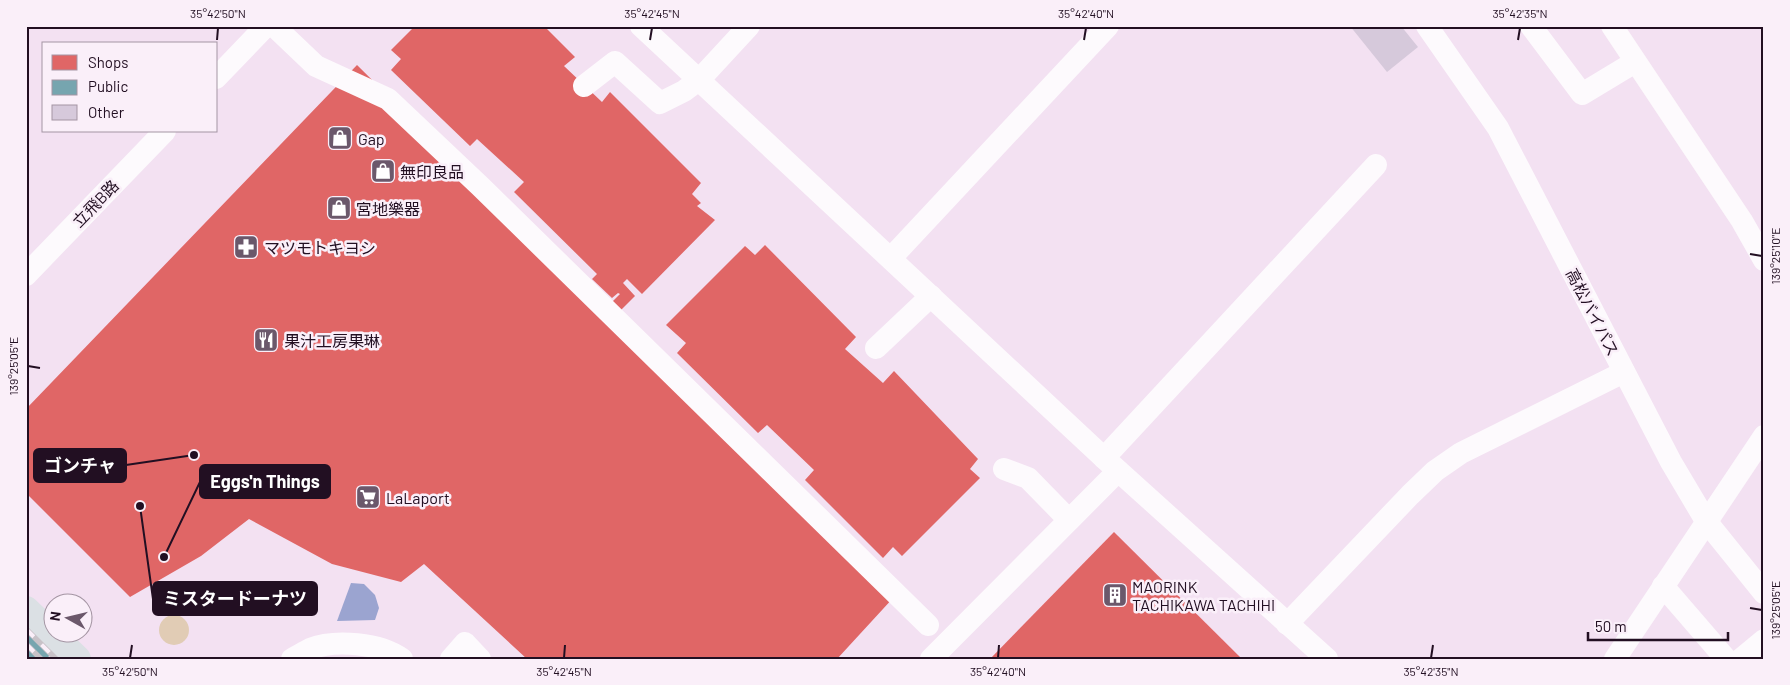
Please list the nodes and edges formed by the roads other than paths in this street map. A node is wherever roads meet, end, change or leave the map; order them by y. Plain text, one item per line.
1 (266, 26) edge
2 (274, 26) edge
3 (642, 26) edge
4 (750, 26) edge
5 (1108, 26) edge
6 (1428, 26) edge
7 (1531, 26) edge
8 (1612, 26) edge
9 (1635, 62) junction
10 (218, 76) edge
11 (700, 79) junction
12 (584, 86) dead end
13 (164, 132) edge
14 (1376, 166) dead end
15 (891, 258) junction
16 (1764, 260) edge
17 (26, 274) edge
18 (932, 296) junction
19 (876, 348) dead end
20 (1624, 372) junction
21 (1760, 451) edge
22 (1111, 465) junction
23 (1004, 469) dead end
24 (1069, 520) junction
25 (1706, 521) junction
26 (1663, 586) junction
27 (1764, 593) edge
28 (26, 610) edge
29 (1287, 624) junction
30 (928, 625) dead end
31 (1764, 640) edge
32 (77, 659) edge
33 (292, 659) edge
34 (402, 659) edge
35 (451, 659) edge
36 (480, 659) edge
37 (931, 659) edge
38 (1327, 659) edge
39 (1615, 659) edge
40 (1726, 659) edge
41 (1742, 659) edge

1 - 10 street
2 - 30 street
3 - 11 street
4 - 11 street
5 - 15 street
6 - 20 street, 高松バイパス
7 - 9 street
8 - 9 street
9 - 16 street
11 - 12 street
11 - 15 street
13 - 17 street, 立飛B路
14 - 22 street
15 - 18 street
18 - 19 street
18 - 22 street
20 - 25 street, 高松バイパス
20 - 29 street
21 - 25 street
22 - 24 street
22 - 29 street
23 - 24 street
24 - 37 street
25 - 26 street
25 - 27 street, 高松バイパス
26 - 39 street
26 - 40 street
28 - 32 main road
29 - 38 street
31 - 41 street
33 - 34 street
35 - 36 street

